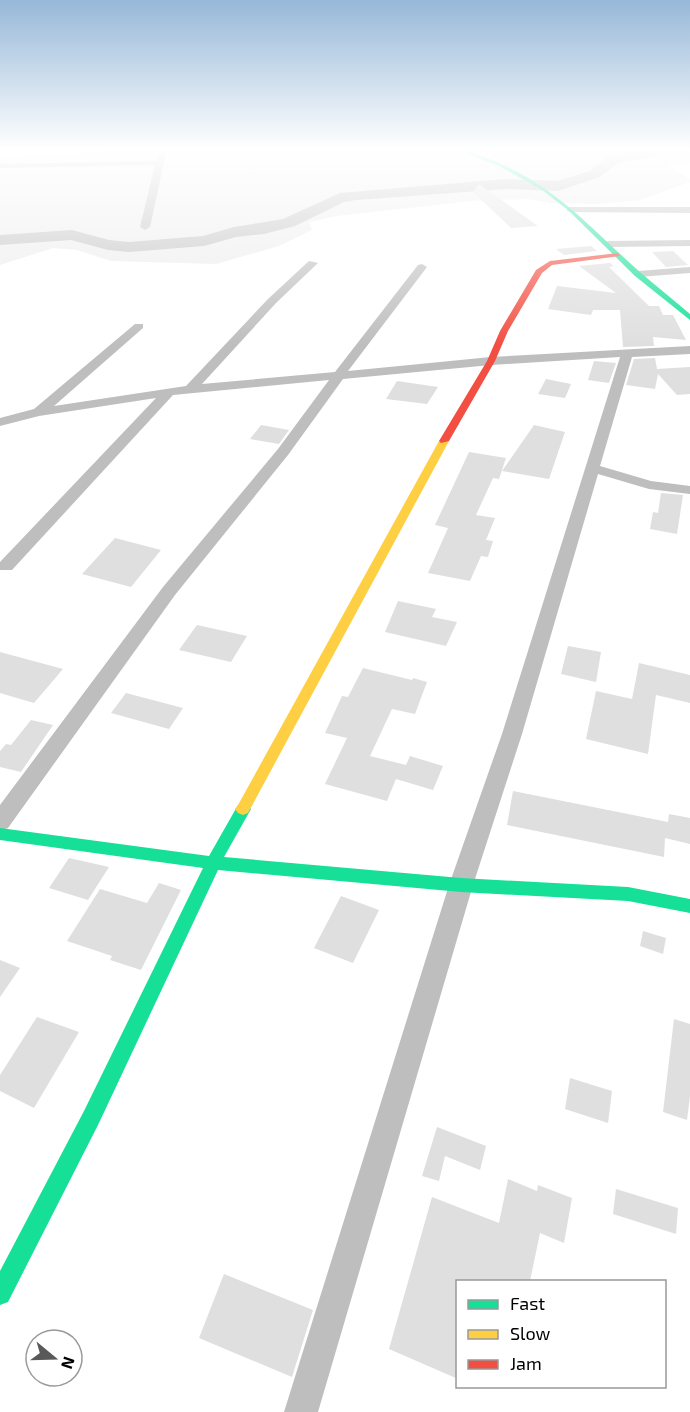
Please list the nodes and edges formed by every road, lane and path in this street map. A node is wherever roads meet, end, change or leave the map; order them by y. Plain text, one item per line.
1 (148, 214) edge
2 (575, 214) edge
3 (145, 227) dead end
4 (690, 243) edge
5 (608, 244) junction
6 (618, 255) junction
7 (313, 263) dead end
8 (422, 267) dead end
9 (690, 270) edge
10 (638, 274) junction
11 (690, 318) edge
12 (139, 326) dead end
13 (690, 350) edge
14 (627, 354) junction
15 (491, 361) junction
16 (339, 375) junction
17 (190, 389) junction
18 (168, 393) junction
19 (39, 412) junction
20 (21, 418) junction
21 (0, 422) edge
22 (0, 436) edge
23 (593, 468) junction
24 (690, 490) edge
25 (6, 566) dead end
26 (0, 822) edge
27 (0, 834) edge
28 (213, 863) junction
29 (461, 885) junction
30 (690, 906) edge
31 (0, 1294) edge
32 (302, 1412) edge

1 - 3 street
2 - 5 street
4 - 5 street
5 - 6 street
6 - 10 street
6 - 15 street
7 - 17 street
8 - 16 street
9 - 10 street
10 - 11 street
12 - 19 street
13 - 14 street
14 - 15 street
14 - 23 street
15 - 16 street
15 - 28 street
16 - 17 street
16 - 26 street
17 - 18 street
18 - 19 street
18 - 25 street
19 - 20 street
20 - 21 street
20 - 22 street
23 - 24 street
23 - 29 street
27 - 28 street
28 - 29 street
28 - 31 street
29 - 30 street
29 - 32 street

